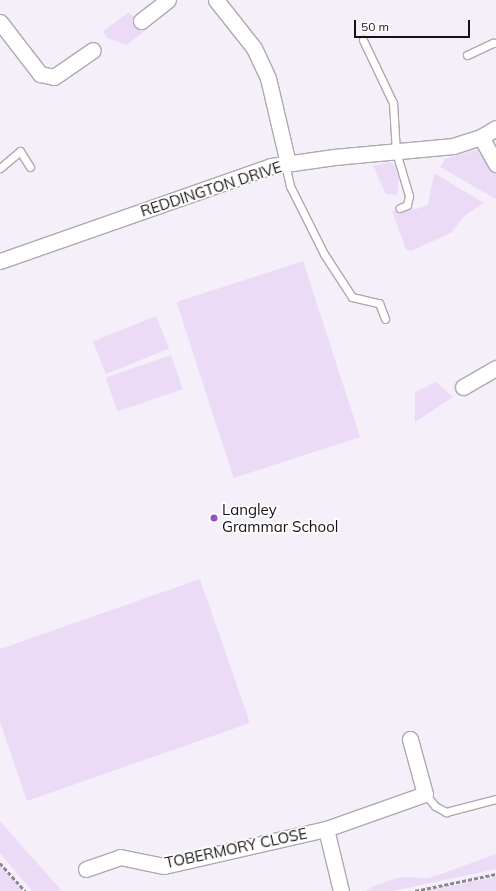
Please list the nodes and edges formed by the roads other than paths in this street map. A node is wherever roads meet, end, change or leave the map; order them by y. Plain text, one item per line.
1 (168, 0) edge
2 (216, 0) edge
3 (142, 20) dead end
4 (0, 22) edge
5 (363, 40) dead end
6 (496, 43) edge
7 (93, 50) dead end
8 (467, 55) dead end
9 (496, 128) edge
10 (481, 137) junction
11 (396, 152) junction
12 (287, 164) junction
13 (496, 164) edge
14 (30, 167) dead end
15 (0, 168) edge
16 (400, 208) dead end
17 (0, 261) edge
18 (385, 319) dead end
19 (496, 368) edge
20 (463, 387) dead end
21 (410, 739) dead end
22 (425, 794) junction
23 (496, 799) edge
24 (326, 829) junction
25 (86, 869) dead end
26 (341, 891) edge

1 - 3 street
2 - 12 street
4 - 7 street
5 - 11 lane
6 - 8 lane
9 - 10 street, REDDINGTON DRIVE
10 - 11 street, REDDINGTON DRIVE
10 - 13 street
11 - 12 street, REDDINGTON DRIVE
11 - 16 lane
12 - 17 street, REDDINGTON DRIVE
12 - 18 lane
14 - 15 lane
19 - 20 street
21 - 22 street
22 - 23 lane
22 - 24 street
24 - 25 street, TOBERMORY CLOSE
24 - 26 street, TOBERMORY CLOSE

